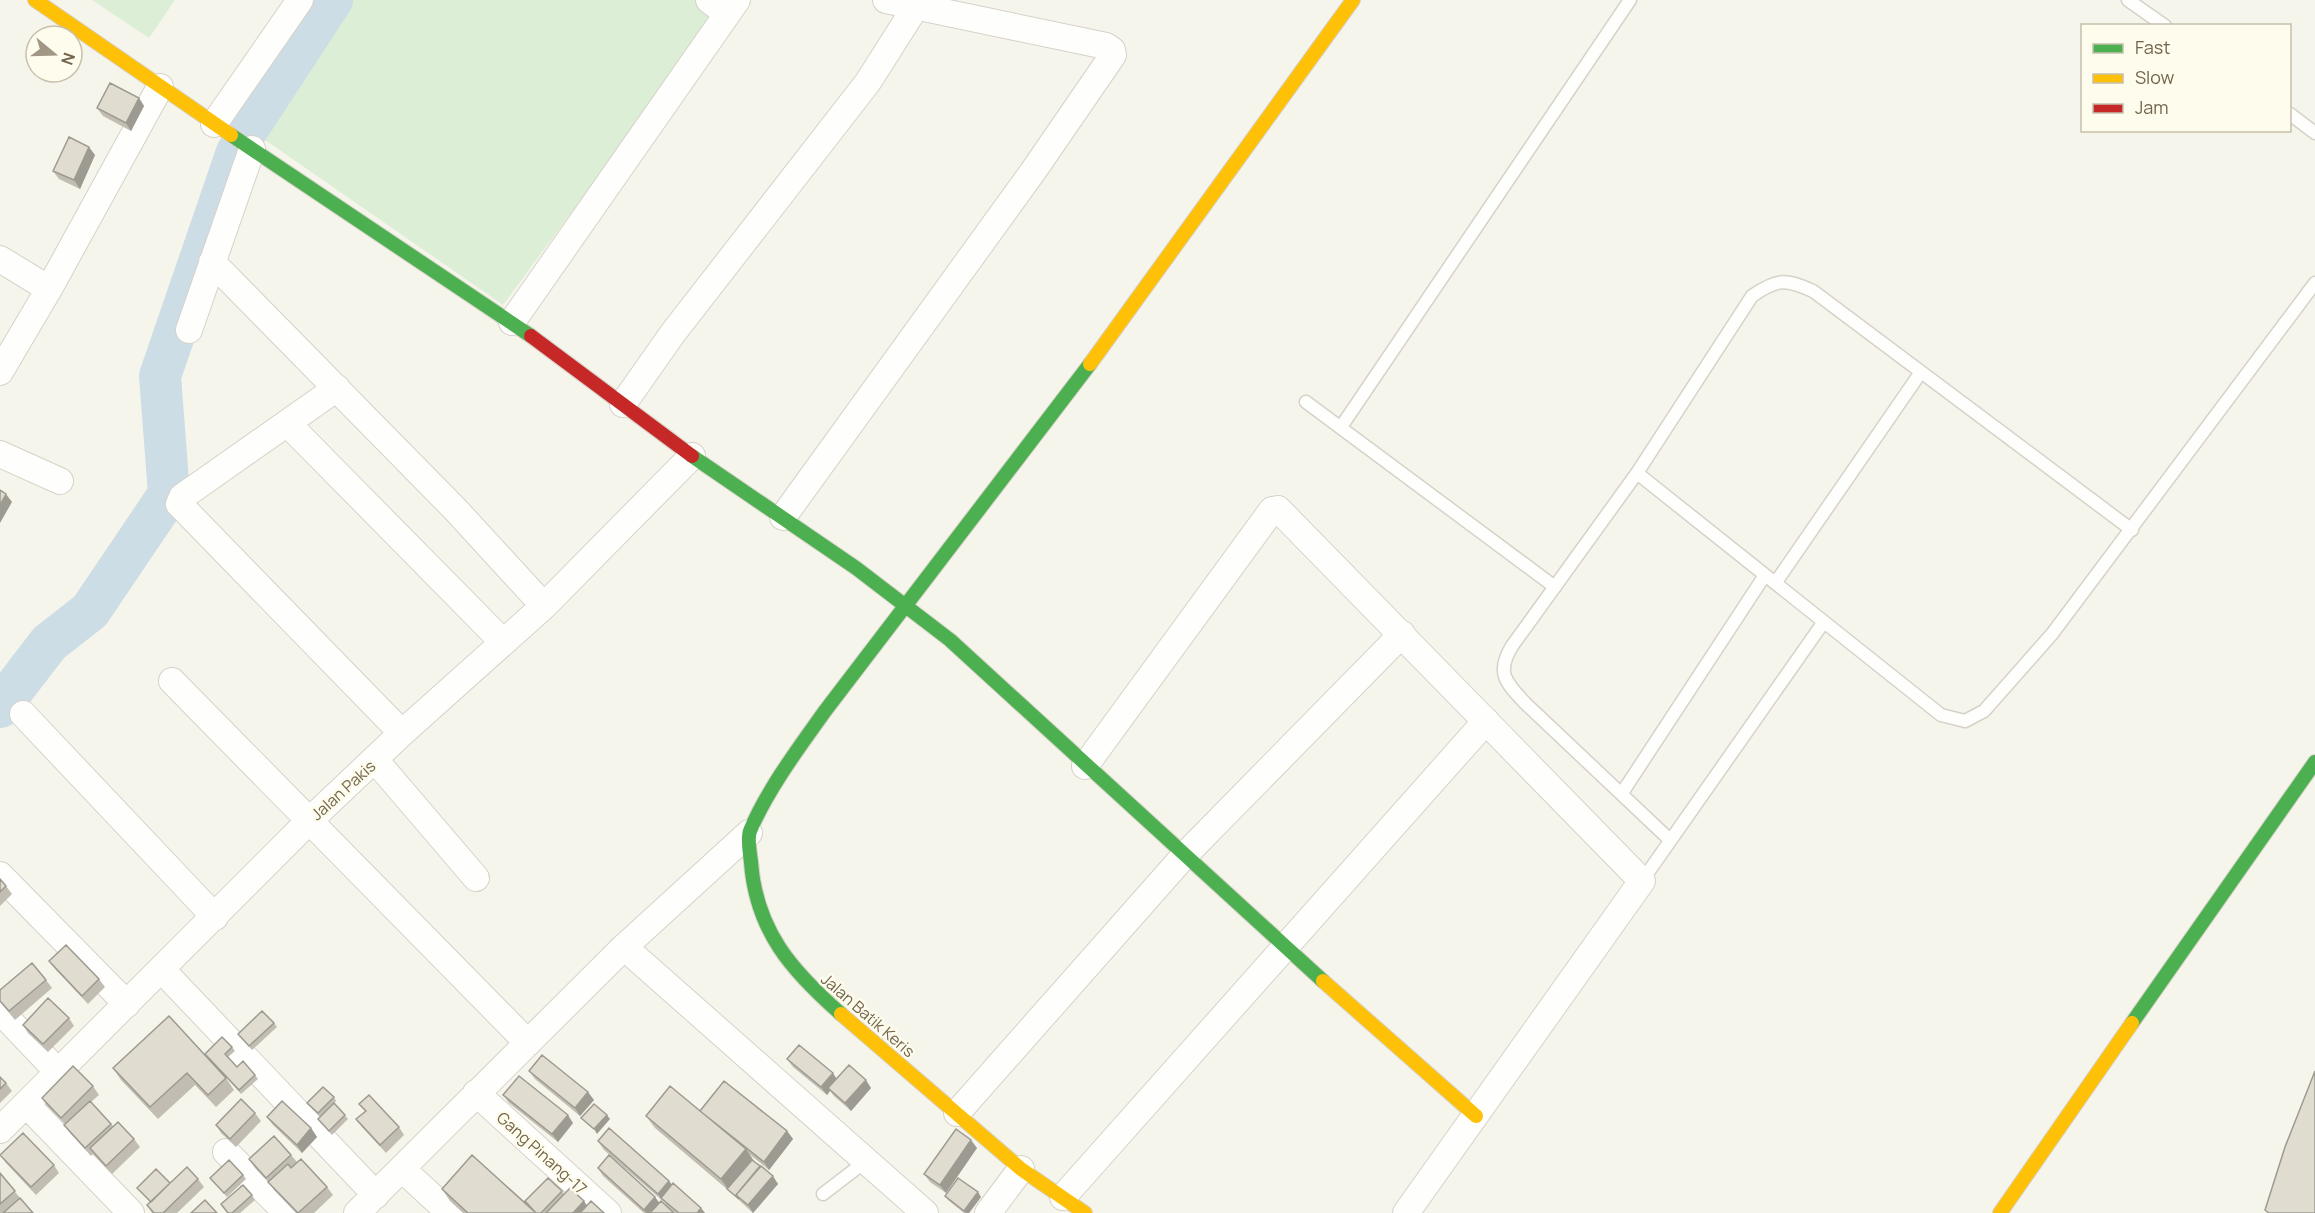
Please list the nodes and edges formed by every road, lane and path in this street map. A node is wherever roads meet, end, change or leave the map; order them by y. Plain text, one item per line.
1 (35, 0) edge
2 (300, 0) edge
3 (886, 0) edge
4 (1353, 0) edge
5 (1630, 0) edge
6 (2128, 0) edge
7 (918, 4) edge
8 (724, 5) edge
9 (2162, 24) edge
10 (160, 87) junction
11 (2291, 115) edge
12 (214, 124) junction
13 (2315, 133) edge
14 (252, 149) junction
15 (0, 259) edge
16 (212, 262) junction
17 (2315, 283) edge
18 (49, 289) junction
19 (512, 322) junction
20 (189, 330) dead end
21 (0, 372) edge
22 (1921, 372) junction
23 (337, 388) junction
24 (1306, 402) dead end
25 (623, 404) junction
26 (287, 423) junction
27 (1341, 427) junction
28 (0, 454) edge
29 (692, 456) junction
30 (1637, 473) junction
31 (60, 481) dead end
32 (783, 517) junction
33 (2132, 530) junction
34 (1765, 574) junction
35 (1776, 582) junction
36 (1555, 587) junction
37 (905, 604) junction
38 (544, 606) junction
39 (1823, 623) junction
40 (1402, 634) junction
41 (503, 642) junction
42 (172, 681) dead end
43 (23, 714) dead end
44 (1486, 721) junction
45 (402, 733) junction
46 (376, 761) junction
47 (2315, 762) edge
48 (1085, 766) junction
49 (1622, 793) junction
50 (308, 822) junction
51 (749, 833) junction
52 (1670, 840) junction
53 (1184, 856) junction
54 (0, 875) edge
55 (477, 878) dead end
56 (1642, 881) junction
57 (215, 917) junction
58 (624, 947) junction
59 (1286, 949) junction
60 (162, 970) junction
61 (127, 1004) junction
62 (0, 1011) edge
63 (528, 1043) junction
64 (59, 1072) junction
65 (476, 1093) junction
66 (27, 1105) junction
67 (957, 1113) junction
68 (1476, 1116) junction
69 (0, 1130) edge
70 (226, 1152) dead end
71 (866, 1161) junction
72 (402, 1169) junction
73 (1021, 1169) junction
74 (823, 1194) dead end
75 (376, 1195) junction
76 (1063, 1197) junction
77 (131, 1213) edge
78 (287, 1213) edge
79 (357, 1213) edge
80 (450, 1213) edge
81 (608, 1213) edge
82 (925, 1213) edge
83 (988, 1213) edge
84 (1085, 1213) edge
85 (1406, 1213) edge
86 (2000, 1213) edge

1 - 10 street
2 - 12 street
3 - 7 street
4 - 37 street
5 - 27 lane
6 - 9 lane
7 - 25 street
7 - 32 street
8 - 19 street
10 - 12 street
10 - 18 street
11 - 13 lane
12 - 14 street
14 - 16 street
14 - 19 street
15 - 18 street
16 - 20 street
16 - 23 street
17 - 33 lane
18 - 21 street
19 - 25 street
22 - 30 lane
22 - 33 lane
22 - 35 lane
23 - 26 street
23 - 38 street
24 - 27 lane
25 - 29 street
26 - 41 street
26 - 45 street
27 - 36 lane
28 - 31 street
29 - 32 street
29 - 38 street, Jalan Pakis
30 - 34 lane
30 - 36 lane
32 - 37 street
33 - 39 lane
34 - 35 lane
34 - 49 lane
35 - 39 lane
36 - 49 lane
37 - 48 street
37 - 51 street
38 - 41 street, Jalan Pakis
39 - 52 lane
40 - 44 street
40 - 48 street
40 - 53 street
41 - 45 street, Jalan Pakis
42 - 50 street
43 - 57 street
44 - 56 street
44 - 59 street
45 - 46 street, Jalan Pakis
46 - 50 street, Jalan Pakis
46 - 55 street
47 - 86 street
48 - 53 street
49 - 52 lane
50 - 57 street, Jalan Pakis
50 - 63 street
51 - 58 street
51 - 67 street, Jalan Batik Keris
52 - 56 lane
53 - 59 street
53 - 67 street
54 - 61 street
56 - 68 street
57 - 60 street, Jalan Pakis
58 - 63 street
58 - 71 street
59 - 68 street
59 - 76 street
60 - 61 street, Jalan Pakis
60 - 75 street
61 - 64 street, Jalan Pakis
62 - 64 street
63 - 65 street
64 - 66 street, Jalan Pakis
65 - 72 street
65 - 81 street, Gang Pinang-17
66 - 69 street, Jalan Pakis
66 - 77 street
67 - 73 street, Jalan Batik Keris
68 - 85 street
70 - 78 street
71 - 74 lane
71 - 82 street
72 - 75 street
72 - 80 street
73 - 76 street, Jalan Batik Keris
73 - 83 street
75 - 79 street
76 - 84 street, Jalan Batik Keris

